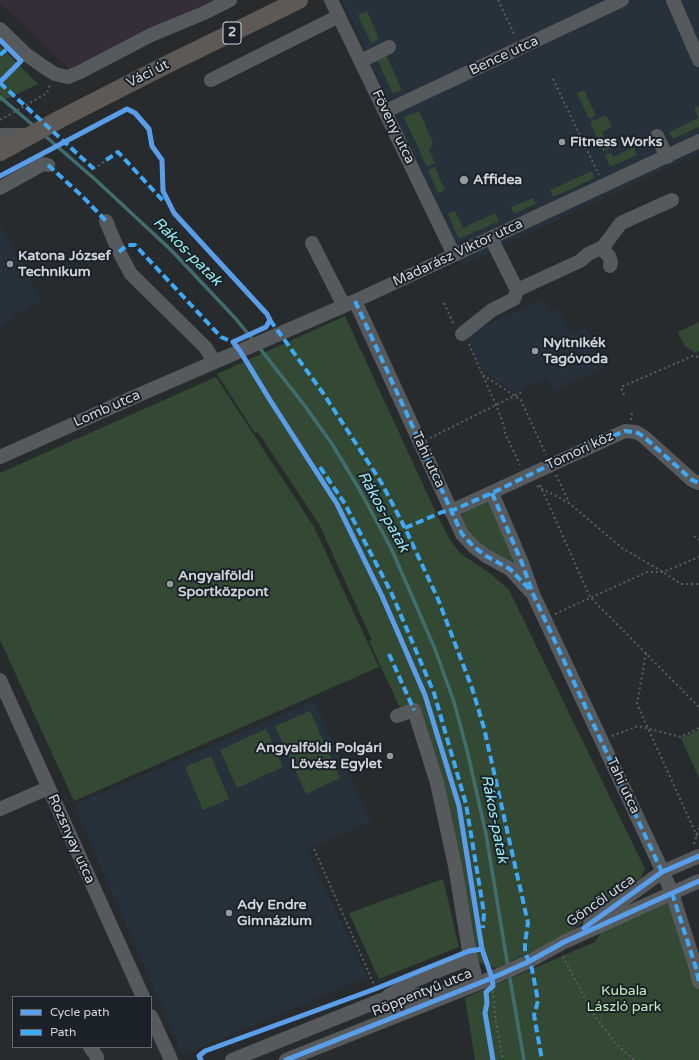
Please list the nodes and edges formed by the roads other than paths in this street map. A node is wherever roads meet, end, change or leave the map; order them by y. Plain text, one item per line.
1 (230, 0) edge
2 (299, 0) edge
3 (331, 0) edge
4 (622, 0) edge
5 (673, 0) edge
6 (339, 16) junction
7 (0, 29) edge
8 (389, 47) dead end
9 (699, 60) edge
10 (361, 61) junction
11 (212, 80) dead end
12 (386, 111) junction
13 (0, 135) edge
14 (29, 135) junction
15 (657, 136) dead end
16 (699, 141) edge
17 (0, 152) edge
18 (667, 157) junction
19 (48, 165) dead end
20 (0, 188) edge
21 (672, 200) dead end
22 (106, 221) dead end
23 (491, 238) junction
24 (312, 243) dead end
25 (601, 248) junction
26 (454, 255) junction
27 (610, 266) dead end
28 (517, 290) junction
29 (349, 303) junction
30 (462, 334) road end
31 (214, 362) junction
32 (0, 457) edge
33 (699, 483) edge
34 (492, 493) junction
35 (452, 511) junction
36 (534, 594) junction
37 (0, 680) edge
38 (397, 716) dead end
39 (48, 788) junction
40 (0, 809) edge
41 (696, 850) edge
42 (662, 872) junction
43 (699, 881) edge
44 (672, 893) junction
45 (561, 944) junction
46 (470, 958) junction
47 (699, 982) edge
48 (481, 988) junction
49 (459, 990) junction
50 (378, 995) junction
51 (143, 996) edge
52 (152, 1018) edge
53 (91, 1048) edge
54 (97, 1060) edge
55 (171, 1060) edge
56 (232, 1060) edge
57 (286, 1060) edge

1 - 7 street
2 - 14 main road, Váci út / 2
3 - 6 street, Föveny utca
4 - 12 street, Bence utca
5 - 9 street
6 - 10 street, Föveny utca
6 - 11 street
8 - 10 street
10 - 12 street, Föveny utca
12 - 26 street, Föveny utca
13 - 14 street
14 - 17 main road, Váci út / 2
15 - 18 street
16 - 18 street, Madarász Viktor utca
18 - 23 street, Madarász Viktor utca
19 - 20 street
21 - 25 street
22 - 31 street
23 - 26 street, Madarász Viktor utca
23 - 28 street
24 - 29 street, Tahi utca
25 - 27 street
25 - 28 street
26 - 29 street, Madarász Viktor utca
28 - 30 street
29 - 31 street, Madarász Viktor utca
29 - 35 street, Tahi utca
31 - 32 street, Lomb utca
33 - 34 street, Tomori köz
34 - 35 street, Tomori köz
34 - 36 street, Tahi utca
35 - 36 street, Tahi utca
36 - 42 street, Tahi utca
37 - 39 street, Rozsnyay utca
38 - 46 street
39 - 40 street
39 - 51 street, Rozsnyay utca
41 - 42 street, Göncöl utca
42 - 44 street, Tahi utca
42 - 45 street, Göncöl utca
43 - 44 street, Göncöl utca
44 - 45 street, Göncöl utca
44 - 47 street, Tahi utca
45 - 48 street, Röppentyű utca
46 - 48 street
46 - 50 street
48 - 49 street, Röppentyű utca
49 - 50 street, Röppentyű utca
49 - 57 street, Röppentyű utca
50 - 56 street, Röppentyű utca
52 - 55 street
53 - 54 street

